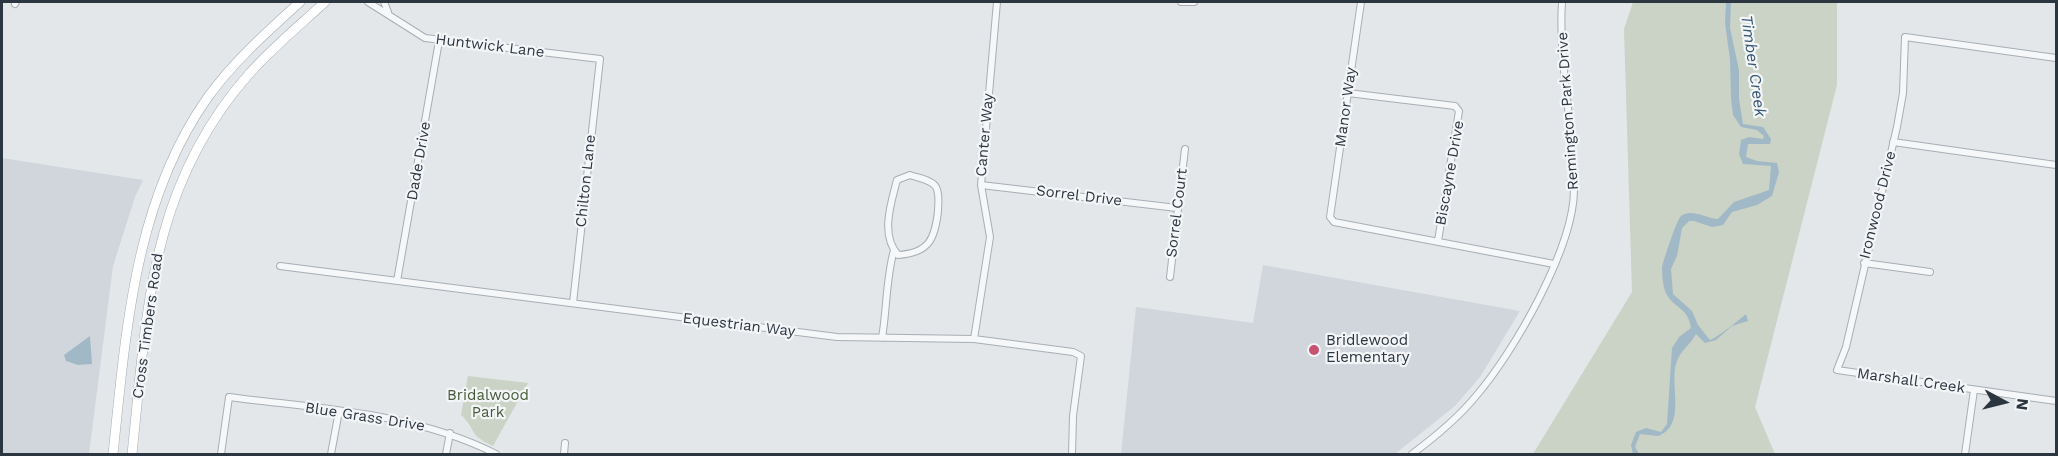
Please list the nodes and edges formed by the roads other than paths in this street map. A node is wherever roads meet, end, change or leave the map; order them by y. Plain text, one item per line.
1 (300, 2) edge
2 (326, 2) edge
3 (368, 2) edge
4 (384, 2) edge
5 (997, 2) edge
6 (1181, 2) edge
7 (1194, 2) edge
8 (1361, 2) edge
9 (1562, 2) edge
10 (388, 12) junction
11 (440, 40) junction
12 (2056, 58) edge
13 (600, 60) joint
14 (1348, 93) junction
15 (1893, 142) junction
16 (1185, 149) dead end
17 (2056, 165) edge
18 (981, 185) junction
19 (1177, 208) junction
20 (1438, 241) junction
21 (894, 250) junction
22 (139, 260) junction
23 (155, 262) junction
24 (1864, 263) junction
25 (1554, 264) junction
26 (280, 266) dead end
27 (1930, 272) dead end
28 (1170, 277) dead end
29 (398, 281) junction
30 (573, 303) junction
31 (882, 338) junction
32 (974, 339) junction
33 (1837, 370) joint
34 (1974, 390) junction
35 (2056, 401) edge
36 (339, 411) junction
37 (450, 433) junction
38 (566, 443) dead end
39 (1416, 453) edge
40 (113, 454) edge
41 (132, 454) edge
42 (221, 454) edge
43 (331, 454) edge
44 (446, 454) edge
45 (496, 454) edge
46 (564, 454) edge
47 (1072, 454) edge
48 (1965, 454) edge

1 - 22 main road, Cross Timbers Road
2 - 23 main road, Cross Timbers Road
3 - 10 street, Huntwick Lane
4 - 10 street, Huntwick Lane
5 - 18 street, Canter Way
6 - 7 street
8 - 14 street, Manor Way
9 - 25 street, Remington Park Drive
10 - 11 street, Huntwick Lane
11 - 13 street, Huntwick Lane
11 - 29 street, Dade Drive
12 - 15 street, Ironwood Drive
13 - 30 street, Chilton Lane
14 - 20 street, Manor Way
14 - 20 street, Biscayne Drive
15 - 17 street
15 - 24 street, Ironwood Drive
16 - 19 street, Sorrel Court
18 - 19 street, Sorrel Drive
18 - 32 street, Canter Way
19 - 28 street, Sorrel Court
20 - 25 street
21 - 21 street
21 - 31 street
22 - 23 main road
22 - 40 main road, Cross Timbers Road
23 - 41 main road, Cross Timbers Road
24 - 27 street
24 - 33 street, Ironwood Drive
25 - 39 street, Remington Park Drive
26 - 29 street, Equestrian Way
29 - 30 street, Equestrian Way
30 - 31 street, Equestrian Way
31 - 32 street, Equestrian Way
32 - 47 street, Equestrian Way
33 - 34 street, Marshall Creek
34 - 35 street, Marshall Creek
34 - 48 street
36 - 37 street, Blue Grass Drive
36 - 42 street, Blue Grass Drive
36 - 43 street
37 - 44 street
37 - 45 street, Blue Grass Drive
38 - 46 street

